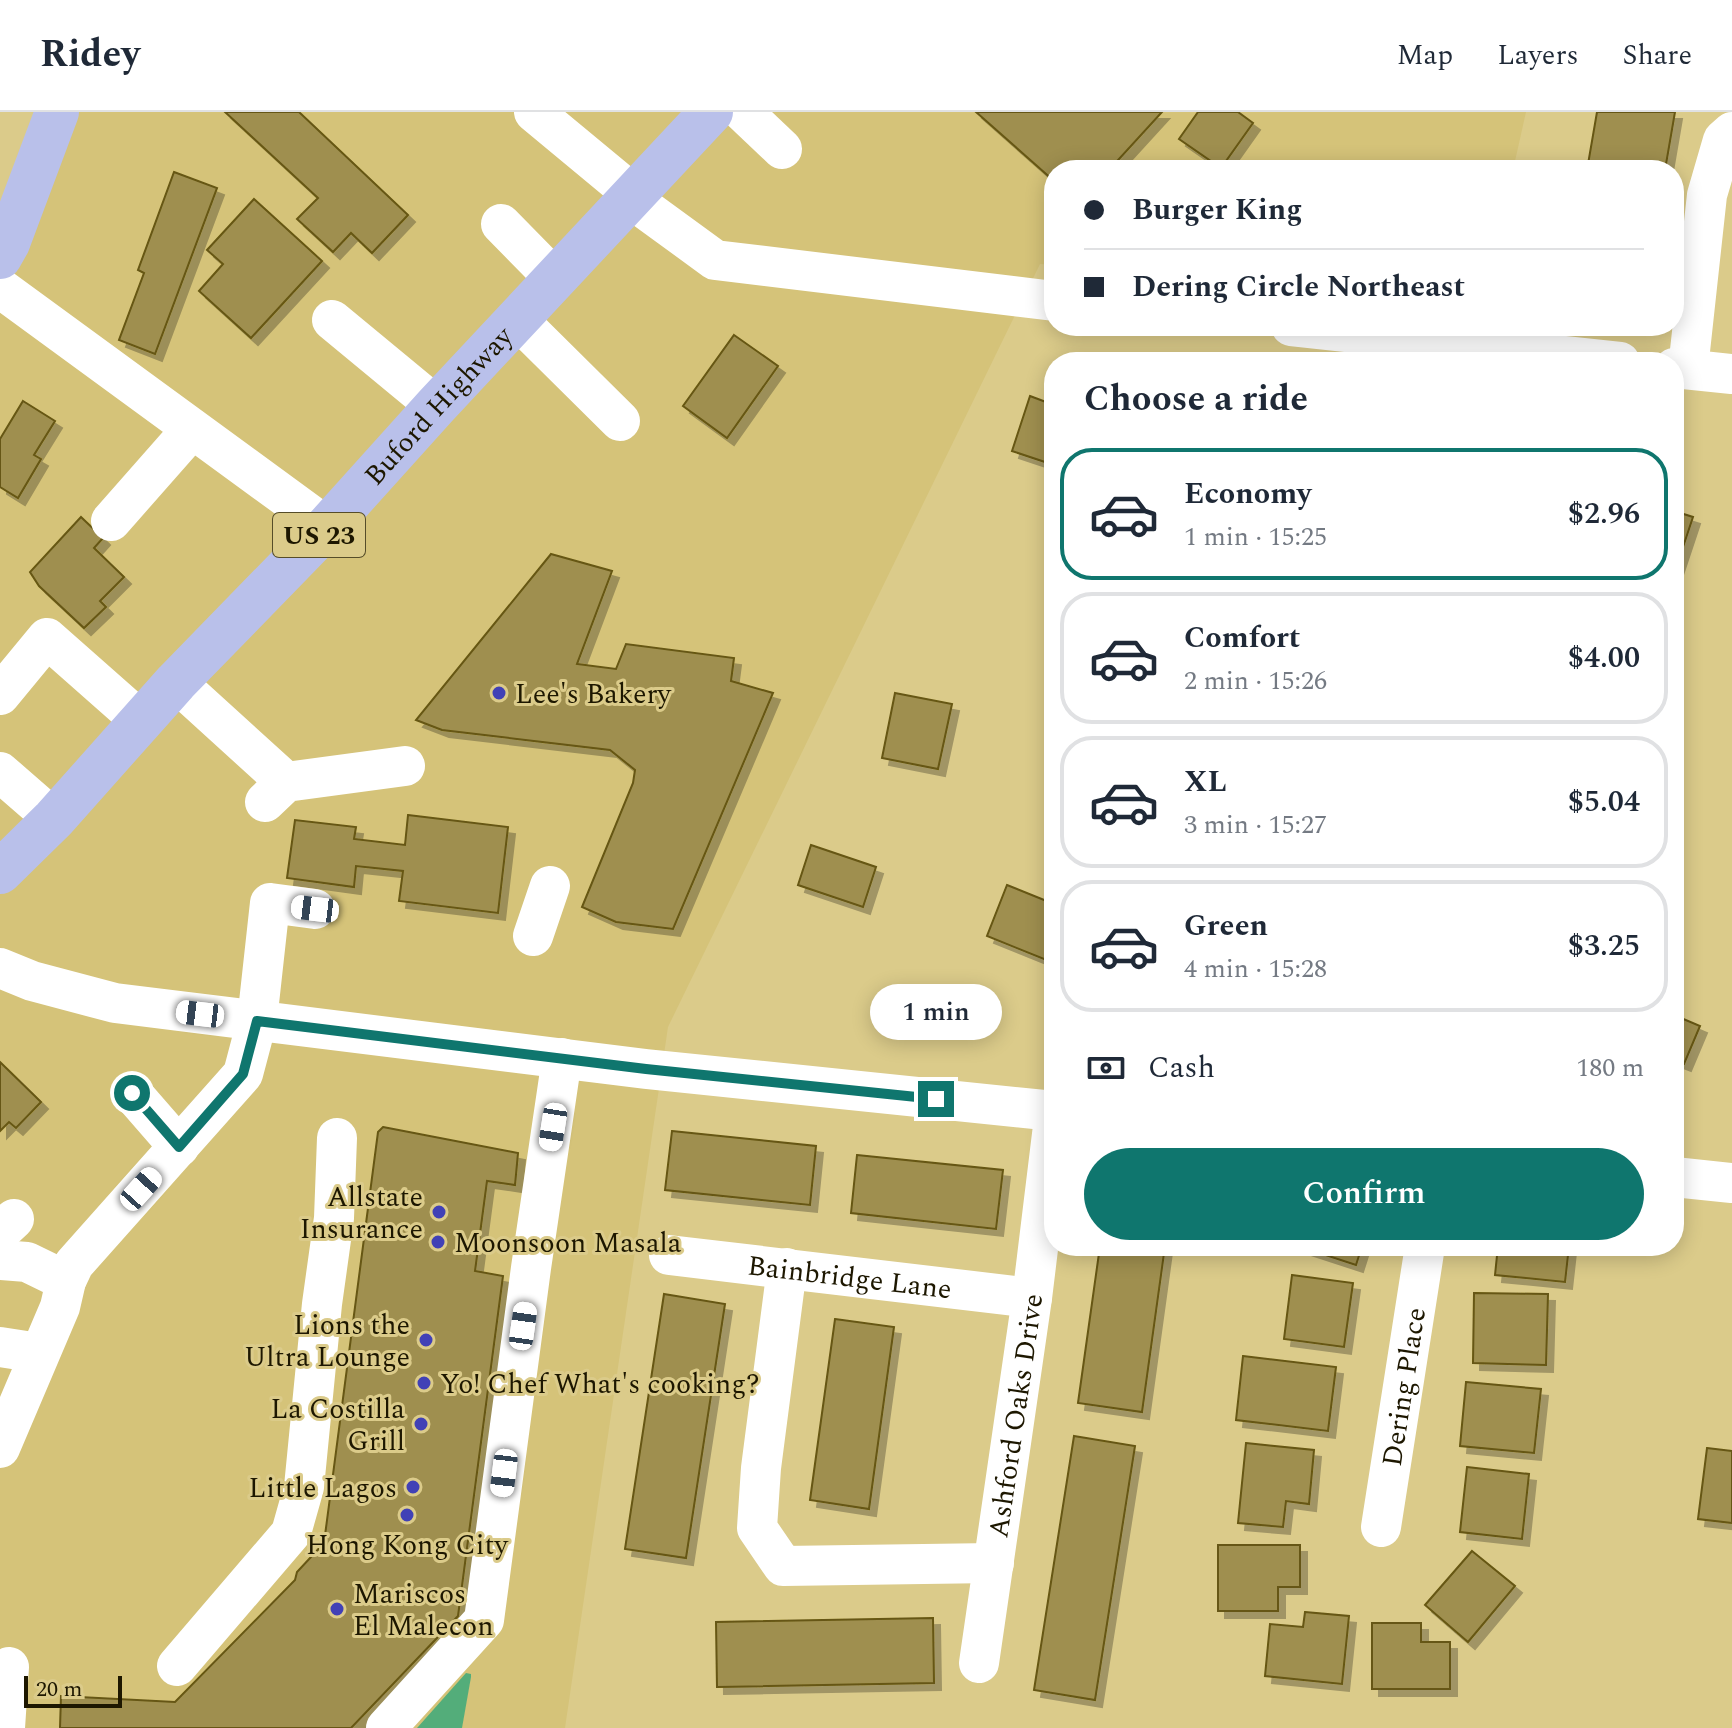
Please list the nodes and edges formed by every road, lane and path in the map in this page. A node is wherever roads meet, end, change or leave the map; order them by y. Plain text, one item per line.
1 (55, 112) edge
2 (535, 112) edge
3 (711, 112) edge
4 (743, 112) edge
5 (1732, 132) edge
6 (782, 149) dead end
7 (632, 197) junction
8 (501, 224) dead end
9 (0, 257) edge
10 (555, 279) junction
11 (0, 288) edge
12 (1044, 300) edge
13 (517, 319) junction
14 (332, 320) dead end
15 (1382, 336) edge
16 (1529, 352) edge
17 (1683, 352) edge
18 (1684, 368) edge
19 (1732, 374) edge
20 (436, 406) junction
21 (620, 421) dead end
22 (192, 429) junction
23 (111, 521) dead end
24 (327, 527) junction
25 (176, 682) junction
26 (0, 695) edge
27 (141, 721) junction
28 (405, 766) dead end
29 (0, 772) edge
30 (54, 819) junction
31 (0, 872) edge
32 (550, 886) dead end
33 (315, 909) dead end
34 (533, 936) dead end
35 (0, 968) edge
36 (257, 1021) junction
37 (562, 1058) junction
38 (132, 1093) dead end
39 (1044, 1110) edge
40 (337, 1138) dead end
41 (179, 1147) junction
42 (1684, 1178) edge
43 (1732, 1183) edge
44 (1044, 1200) edge
45 (669, 1255) dead end
46 (1423, 1256) edge
47 (0, 1260) edge
48 (787, 1268) junction
49 (66, 1281) junction
50 (1032, 1298) junction
51 (0, 1347) edge
52 (39, 1353) junction
53 (0, 1448) edge
54 (1381, 1527) dead end
55 (994, 1563) junction
56 (979, 1663) dead end
57 (177, 1666) dead end
58 (9, 1667) dead end
59 (5, 1728) edge
60 (386, 1728) edge

1 - 9 main road
2 - 7 street
3 - 7 main road, Buford Highway / US 23
4 - 6 street
5 - 17 street
7 - 10 main road, Buford Highway / US 23
7 - 12 street
8 - 10 street
10 - 13 main road, Buford Highway / US 23
11 - 22 street
13 - 20 main road, Buford Highway / US 23
13 - 21 street
14 - 20 street
15 - 16 street
18 - 19 street
20 - 24 main road, Buford Highway / US 23
22 - 23 street
22 - 24 street
24 - 25 main road, Buford Highway / US 23
25 - 27 main road, Buford Highway / US 23
25 - 28 street
26 - 27 street
27 - 30 main road, Buford Highway / US 23
29 - 30 street
30 - 31 main road, Buford Highway / US 23
32 - 34 street
33 - 36 street
35 - 36 street
36 - 37 street
36 - 41 street
37 - 39 street
37 - 60 street
38 - 41 street
40 - 57 street
41 - 49 street
42 - 43 street
44 - 50 street, Ashford Oaks Drive
45 - 48 street, Bainbridge Lane
46 - 54 street, Dering Place
47 - 49 street
48 - 50 street, Bainbridge Lane
48 - 55 street
49 - 52 street
50 - 55 street, Ashford Oaks Drive
51 - 52 street
52 - 53 street
55 - 56 street, Ashford Oaks Drive
58 - 59 street

